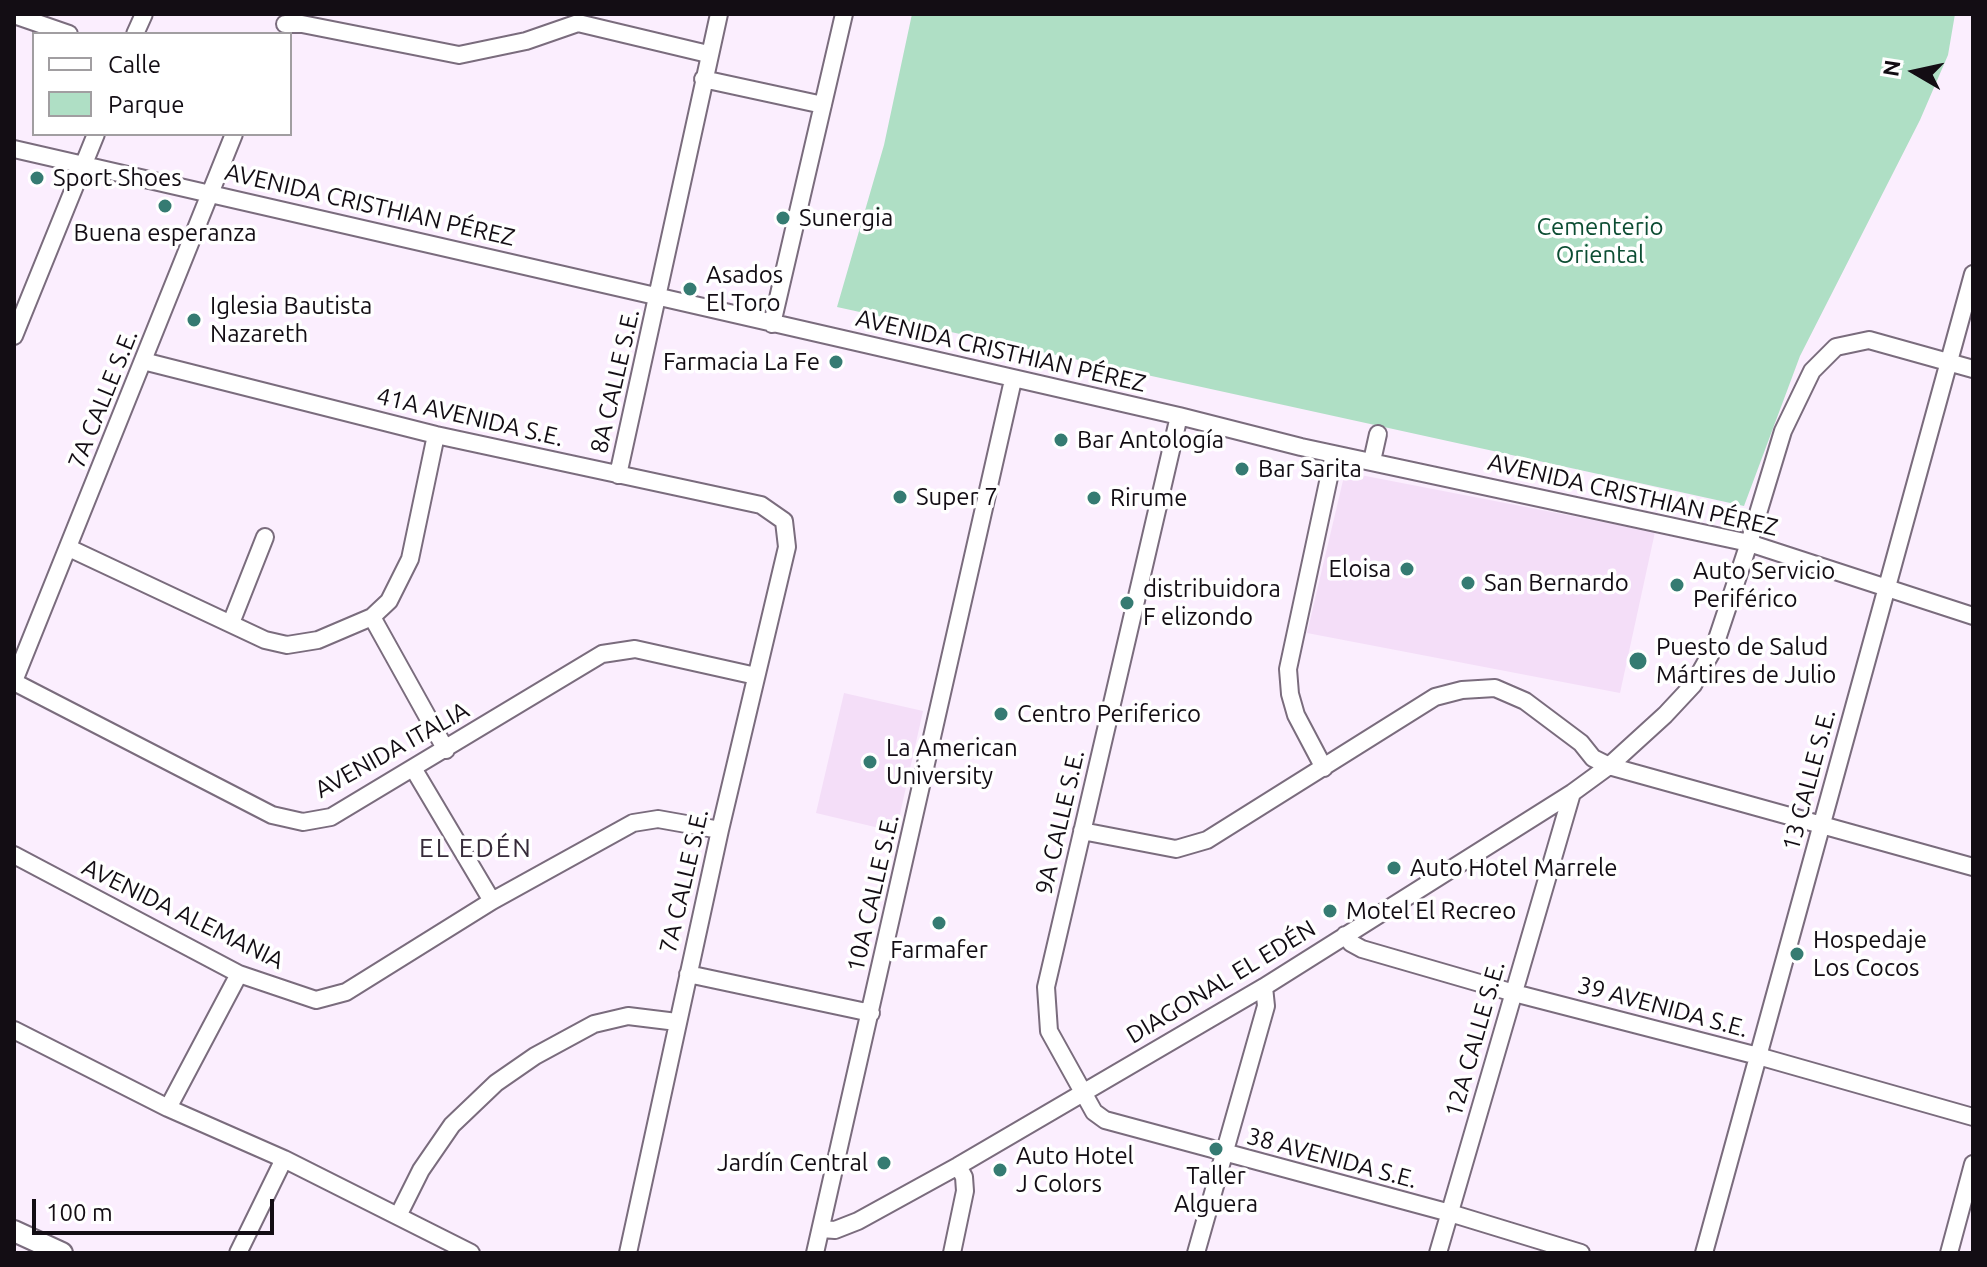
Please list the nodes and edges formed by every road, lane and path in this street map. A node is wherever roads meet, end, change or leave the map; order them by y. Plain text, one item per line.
1 (719, 14) edge
2 (844, 14) edge
3 (14, 15) edge
4 (282, 24) edge
5 (63, 32) edge
6 (708, 54) junction
7 (703, 79) junction
8 (823, 105) junction
9 (95, 136) edge
10 (233, 136) edge
11 (14, 149) edge
12 (84, 165) junction
13 (211, 193) junction
14 (1973, 274) edge
15 (658, 297) junction
16 (772, 324) junction
17 (14, 336) edge
18 (143, 361) junction
19 (1949, 362) junction
20 (1973, 369) edge
21 (1013, 380) junction
22 (1179, 416) junction
23 (1378, 434) dead end
24 (436, 435) junction
25 (1334, 454) junction
26 (1372, 461) junction
27 (618, 475) junction
28 (784, 521) joint
29 (265, 537) dead end
30 (1749, 543) junction
31 (69, 548) junction
32 (1887, 588) junction
33 (1973, 616) edge
34 (372, 617) junction
35 (231, 623) junction
36 (756, 676) junction
37 (14, 682) edge
38 (446, 750) junction
39 (1609, 766) junction
40 (413, 768) junction
41 (1324, 768) junction
42 (1572, 793) junction
43 (1821, 827) junction
44 (720, 830) junction
45 (1082, 831) junction
46 (14, 855) edge
47 (1973, 867) edge
48 (492, 901) junction
49 (1345, 935) junction
50 (239, 974) junction
51 (688, 974) junction
52 (1264, 987) junction
53 (1514, 993) junction
54 (871, 1013) junction
55 (677, 1022) junction
56 (14, 1030) edge
57 (1758, 1056) junction
58 (1083, 1092) junction
59 (168, 1108) junction
60 (1973, 1117) edge
61 (1225, 1154) junction
62 (284, 1159) junction
63 (1973, 1164) edge
64 (958, 1166) junction
65 (1450, 1213) junction
66 (398, 1216) junction
67 (821, 1229) junction
68 (14, 1231) edge
69 (62, 1253) edge
70 (238, 1253) edge
71 (471, 1253) edge
72 (628, 1253) edge
73 (815, 1253) edge
74 (952, 1253) edge
75 (1196, 1253) edge
76 (1438, 1253) edge
77 (1581, 1253) edge
78 (1704, 1253) edge
79 (1949, 1253) edge

1 - 6 street, 8A CALLE S.E.
2 - 8 street
3 - 5 street
4 - 6 street
6 - 7 street, 8A CALLE S.E.
7 - 8 street
7 - 15 street, 8A CALLE S.E.
8 - 16 street
9 - 12 street
10 - 13 street, 7A CALLE S.E.
11 - 12 street, AVENIDA CRISTHIAN PÉREZ
12 - 13 street, AVENIDA CRISTHIAN PÉREZ
12 - 17 street
13 - 15 street, AVENIDA CRISTHIAN PÉREZ
13 - 18 street, 7A CALLE S.E.
14 - 19 street, 13 CALLE S.E.
15 - 16 street, AVENIDA CRISTHIAN PÉREZ
15 - 27 street, 8A CALLE S.E.
16 - 21 street, AVENIDA CRISTHIAN PÉREZ
18 - 24 street, 41A AVENIDA S.E.
18 - 31 street, 7A CALLE S.E.
19 - 20 street, DIAGONAL EL EDÉN
19 - 30 street, DIAGONAL EL EDÉN
19 - 32 street, 13 CALLE S.E.
21 - 22 street, AVENIDA CRISTHIAN PÉREZ
21 - 54 street, 10A CALLE S.E.
22 - 25 street, AVENIDA CRISTHIAN PÉREZ
22 - 45 street, 9A CALLE S.E.
23 - 26 street
24 - 27 street, 41A AVENIDA S.E.
24 - 34 street
25 - 26 street, AVENIDA CRISTHIAN PÉREZ
25 - 41 street
26 - 30 street, AVENIDA CRISTHIAN PÉREZ
27 - 28 street, 41A AVENIDA S.E.
28 - 36 street, 7A CALLE S.E.
29 - 35 street
30 - 32 street, AVENIDA CRISTHIAN PÉREZ
30 - 39 street, DIAGONAL EL EDÉN
31 - 35 street
31 - 37 street, 7A CALLE S.E.
32 - 33 street, AVENIDA CRISTHIAN PÉREZ
32 - 43 street, 13 CALLE S.E.
34 - 35 street
34 - 38 street
36 - 38 street, AVENIDA ITALIA
36 - 44 street, 7A CALLE S.E.
37 - 40 street, AVENIDA ITALIA
38 - 40 street, AVENIDA ITALIA
39 - 41 street
39 - 42 street, DIAGONAL EL EDÉN
39 - 43 street
40 - 48 street
41 - 45 street
42 - 49 street, DIAGONAL EL EDÉN
42 - 53 street, 12A CALLE S.E.
43 - 47 street
43 - 57 street, 13 CALLE S.E.
44 - 48 street, AVENIDA ALEMANIA
44 - 51 street, 7A CALLE S.E.
45 - 58 street, 9A CALLE S.E.
46 - 50 street, AVENIDA ALEMANIA
48 - 50 street, AVENIDA ALEMANIA
49 - 52 street, DIAGONAL EL EDÉN
49 - 53 street, 39 AVENIDA S.E.
50 - 59 street
51 - 54 street
51 - 55 street, 7A CALLE S.E.
52 - 58 street, DIAGONAL EL EDÉN
52 - 61 street
53 - 57 street, 39 AVENIDA S.E.
53 - 65 street, 12A CALLE S.E.
54 - 67 street, 10A CALLE S.E.
55 - 66 street
55 - 72 street, 7A CALLE S.E.
56 - 59 street
57 - 60 street, 39 AVENIDA S.E.
57 - 78 street, 13 CALLE S.E.
58 - 61 street, 38 AVENIDA S.E.
58 - 64 street, DIAGONAL EL EDÉN
59 - 62 street
61 - 65 street, 38 AVENIDA S.E.
61 - 75 street
62 - 66 street
62 - 70 street
63 - 79 street
64 - 67 street, DIAGONAL EL EDÉN
64 - 74 street
65 - 76 street, 12A CALLE S.E.
65 - 77 street, 38 AVENIDA S.E.
66 - 71 street
67 - 73 street
68 - 69 main road

